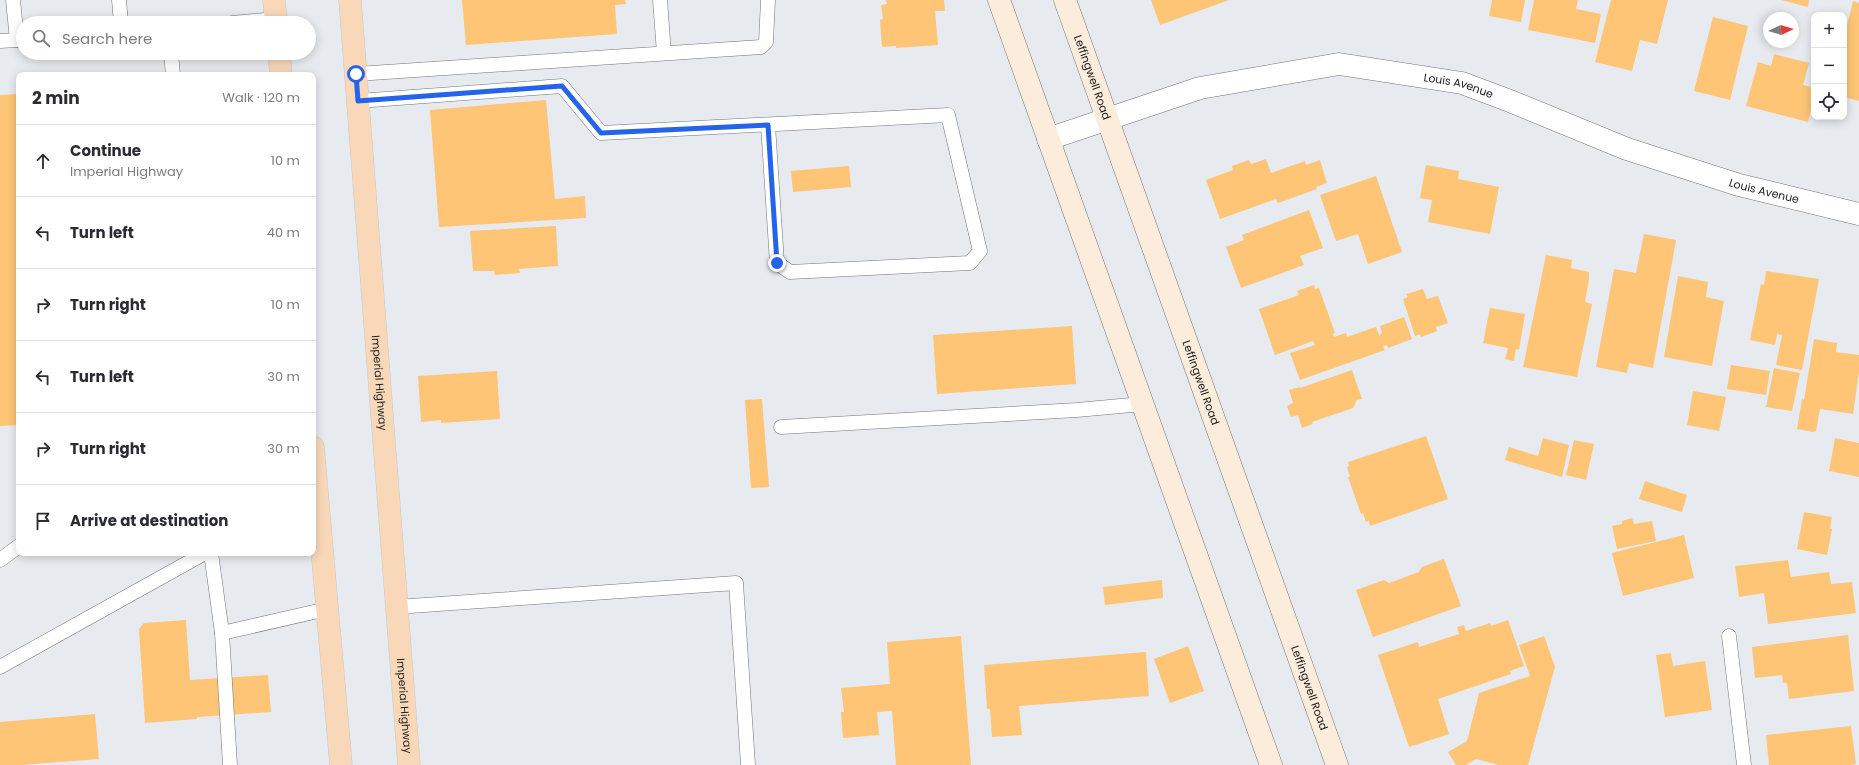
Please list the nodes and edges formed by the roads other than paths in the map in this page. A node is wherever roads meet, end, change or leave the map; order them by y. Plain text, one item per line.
1 (13, 0) edge
2 (119, 0) edge
3 (350, 0) edge
4 (660, 0) edge
5 (768, 0) edge
6 (999, 0) edge
7 (1065, 0) edge
8 (120, 16) edge
9 (16, 17) edge
10 (16, 40) edge
11 (0, 41) edge
12 (664, 54) junction
13 (172, 60) edge
14 (280, 60) edge
15 (173, 72) edge
16 (281, 72) edge
17 (356, 74) junction
18 (358, 101) junction
19 (1108, 118) junction
20 (768, 125) junction
21 (1048, 139) junction
22 (1859, 214) edge
23 (1142, 404) junction
24 (781, 427) dead end
25 (316, 501) edge
26 (16, 548) edge
27 (200, 556) edge
28 (211, 556) edge
29 (0, 560) edge
30 (396, 607) junction
31 (327, 609) junction
32 (222, 632) junction
33 (1729, 636) dead end
34 (0, 667) edge
35 (230, 765) edge
36 (341, 765) edge
37 (408, 765) edge
38 (748, 765) edge
39 (1271, 765) edge
40 (1337, 765) edge
41 (1744, 765) edge

1 - 9 lane
2 - 8 lane
3 - 17 main road, Imperial Highway
4 - 12 lane
5 - 12 lane
6 - 21 main road
7 - 19 main road, Leffingwell Road
10 - 11 lane
12 - 17 lane
13 - 15 lane
14 - 16 main road
17 - 18 main road, Imperial Highway
18 - 20 lane
18 - 30 main road, Imperial Highway
19 - 21 street, Louis Avenue
19 - 22 street, Louis Avenue
19 - 40 main road, Leffingwell Road
20 - 20 lane
21 - 23 main road
23 - 24 lane
23 - 39 main road
25 - 31 main road
26 - 29 lane
27 - 34 lane
28 - 32 lane
30 - 37 main road, Imperial Highway
30 - 38 lane
31 - 32 lane
31 - 36 main road
32 - 35 lane
33 - 41 lane

